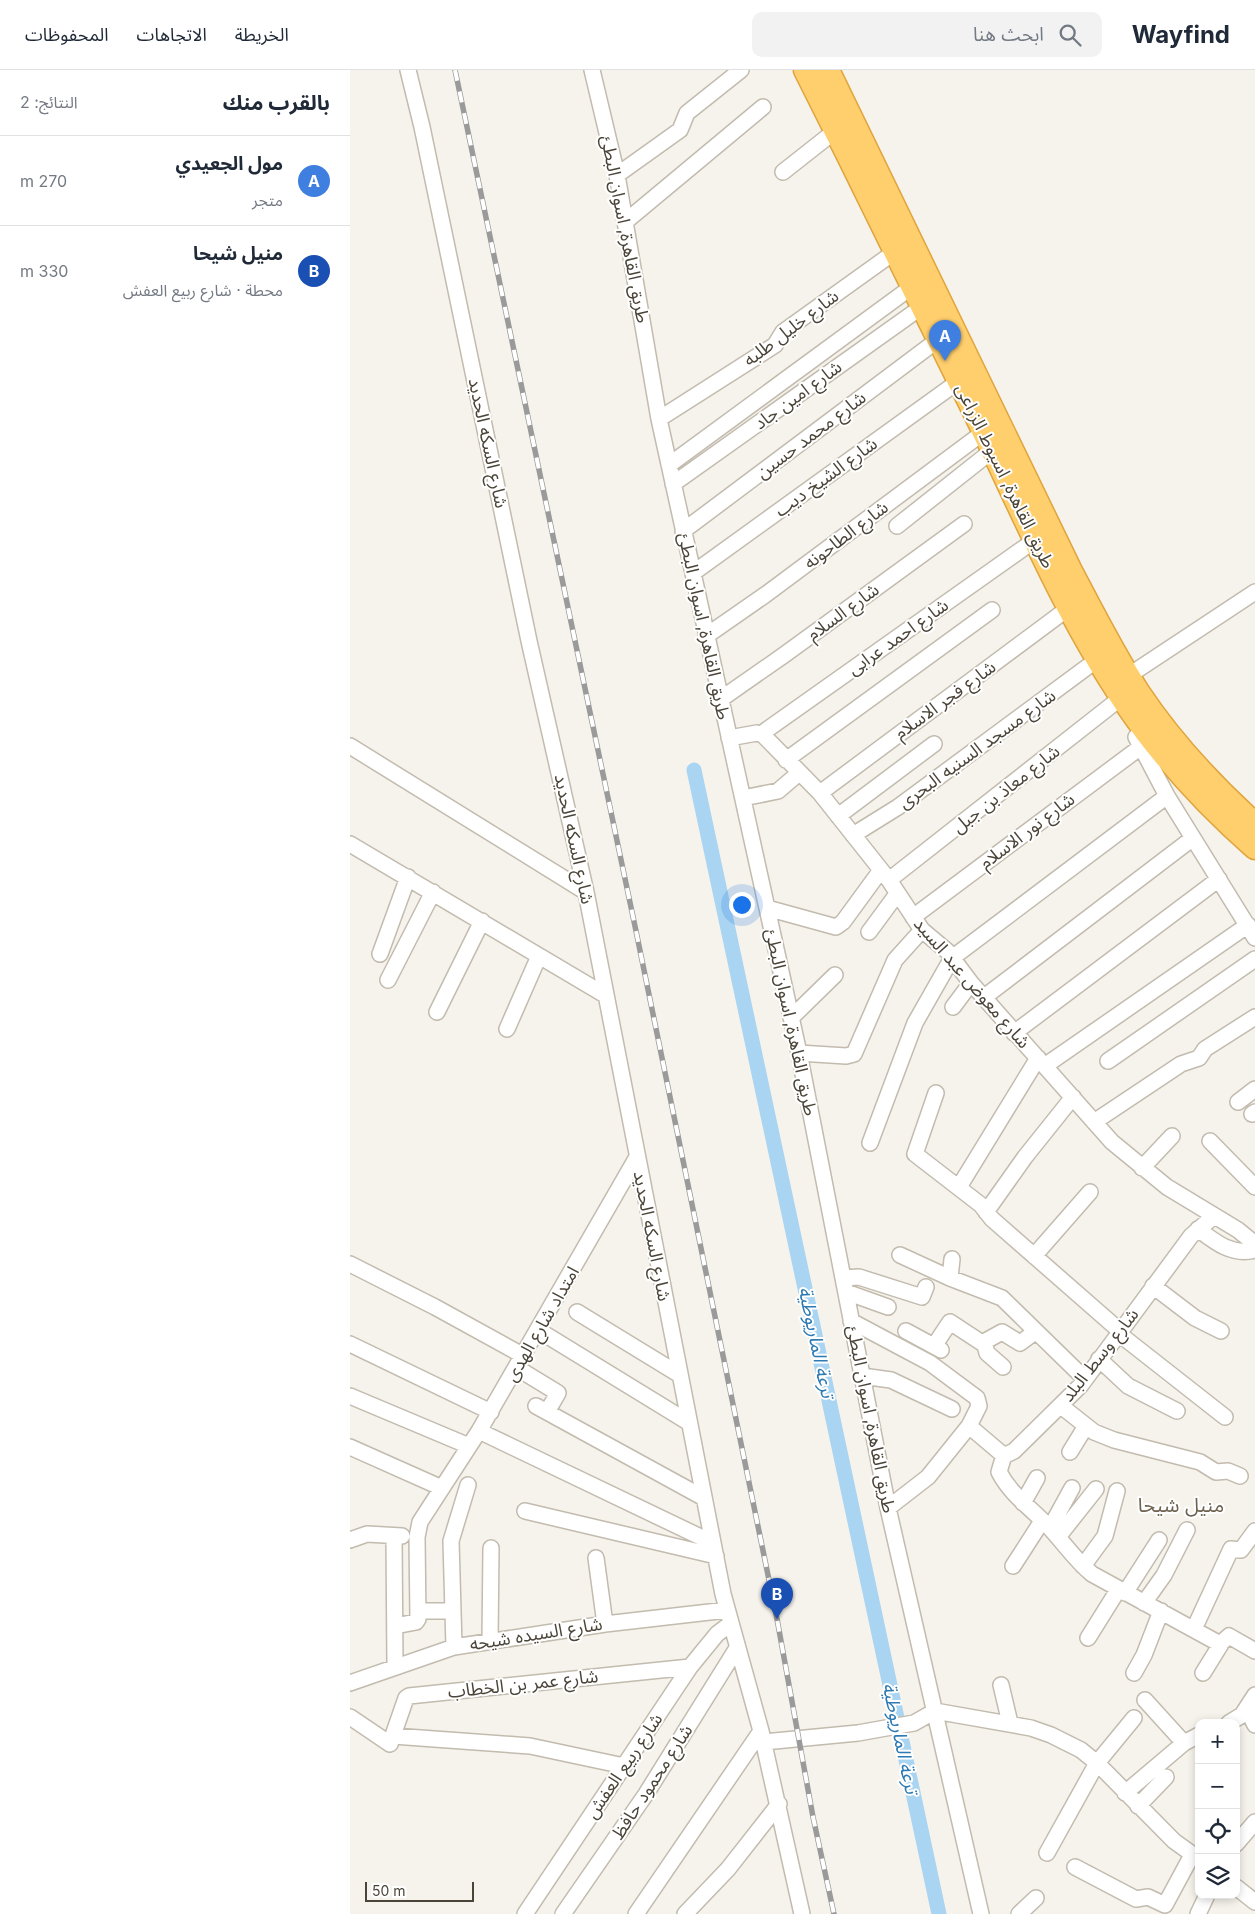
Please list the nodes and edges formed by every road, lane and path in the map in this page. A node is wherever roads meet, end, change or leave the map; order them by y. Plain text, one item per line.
1 (408, 70) edge
2 (592, 70) edge
3 (741, 70) edge
4 (805, 70) edge
5 (828, 70) edge
6 (763, 107) dead end
7 (835, 131) junction
8 (784, 172) dead end
9 (617, 176) junction
10 (625, 222) junction
11 (896, 251) junction
12 (913, 286) junction
13 (923, 306) junction
14 (939, 339) junction
15 (959, 382) junction
16 (659, 420) junction
17 (988, 441) junction
18 (669, 465) junction
19 (673, 484) junction
20 (964, 524) dead end
21 (897, 526) dead end
22 (683, 531) junction
23 (1035, 540) junction
24 (693, 573) junction
25 (1255, 592) edge
26 (1070, 607) junction
27 (992, 610) dead end
28 (706, 636) junction
29 (1098, 659) junction
30 (1128, 676) junction
31 (720, 699) junction
32 (1126, 703) junction
33 (761, 734) junction
34 (729, 738) junction
35 (934, 744) dead end
36 (350, 746) edge
37 (1142, 746) junction
38 (786, 760) junction
39 (799, 773) junction
40 (820, 793) junction
41 (1167, 796) junction
42 (742, 798) junction
43 (838, 816) junction
44 (1255, 824) edge
45 (853, 835) junction
46 (1194, 838) junction
47 (350, 844) edge
48 (1255, 848) edge
49 (885, 875) junction
50 (408, 877) junction
51 (1219, 879) junction
52 (433, 892) junction
53 (586, 892) junction
54 (898, 894) junction
55 (767, 908) junction
56 (913, 917) junction
57 (482, 921) junction
58 (922, 930) junction
59 (869, 932) dead end
60 (1251, 932) edge
61 (380, 954) dead end
62 (539, 956) junction
63 (952, 958) junction
64 (1255, 959) edge
65 (834, 975) dead end
66 (388, 980) dead end
67 (971, 983) junction
68 (605, 995) junction
69 (983, 998) junction
70 (953, 1007) dead end
71 (437, 1012) dead end
72 (1255, 1017) edge
73 (791, 1018) junction
74 (507, 1029) dead end
75 (1014, 1033) junction
76 (799, 1053) junction
77 (1108, 1061) dead end
78 (1042, 1062) junction
79 (1255, 1089) edge
80 (936, 1093) dead end
81 (1073, 1097) junction
82 (1238, 1102) dead end
83 (1094, 1122) junction
84 (1172, 1136) dead end
85 (1210, 1141) dead end
86 (870, 1143) dead end
87 (637, 1157) junction
88 (1142, 1168) junction
89 (960, 1187) junction
90 (1255, 1187) edge
91 (1090, 1192) dead end
92 (986, 1212) junction
93 (1214, 1216) junction
94 (1198, 1229) junction
95 (1255, 1244) edge
96 (1255, 1250) edge
97 (900, 1255) dead end
98 (1034, 1256) junction
99 (952, 1259) dead end
100 (350, 1264) edge
101 (950, 1278) junction
102 (844, 1285) junction
103 (1153, 1286) junction
104 (926, 1287) dead end
105 (888, 1307) dead end
106 (578, 1312) dead end
107 (852, 1321) junction
108 (538, 1330) junction
109 (906, 1331) dead end
110 (1221, 1331) dead end
111 (1035, 1332) junction
112 (1119, 1332) junction
113 (984, 1342) junction
114 (350, 1344) edge
115 (1099, 1359) junction
116 (520, 1362) junction
117 (1003, 1367) dead end
118 (680, 1375) junction
119 (862, 1376) junction
120 (1085, 1379) junction
121 (350, 1396) edge
122 (1061, 1406) junction
123 (952, 1409) dead end
124 (1177, 1411) dead end
125 (491, 1412) junction
126 (1226, 1417) dead end
127 (688, 1422) junction
128 (969, 1426) junction
129 (1086, 1426) junction
130 (479, 1432) junction
131 (470, 1446) junction
132 (350, 1447) edge
133 (1070, 1452) dead end
134 (1004, 1455) junction
135 (1240, 1476) dead end
136 (1037, 1478) dead end
137 (468, 1485) dead end
138 (442, 1488) junction
139 (1072, 1488) dead end
140 (1096, 1489) dead end
141 (1117, 1491) dead end
142 (704, 1498) junction
143 (1022, 1503) junction
144 (888, 1508) junction
145 (525, 1511) dead end
146 (1050, 1529) junction
147 (1187, 1530) dead end
148 (1255, 1531) edge
149 (394, 1536) junction
150 (417, 1537) junction
151 (350, 1540) edge
152 (1159, 1540) dead end
153 (491, 1548) dead end
154 (714, 1549) junction
155 (596, 1558) dead end
156 (1013, 1566) dead end
157 (1082, 1566) junction
158 (1122, 1591) junction
159 (1144, 1603) junction
160 (418, 1611) junction
161 (452, 1611) junction
162 (1161, 1611) junction
163 (729, 1617) junction
164 (605, 1624) junction
165 (394, 1626) junction
166 (1194, 1629) junction
167 (1088, 1638) dead end
168 (490, 1640) junction
169 (1221, 1644) junction
170 (454, 1647) junction
171 (737, 1648) junction
172 (1255, 1651) edge
173 (395, 1666) junction
174 (690, 1667) junction
175 (1134, 1673) dead end
176 (1203, 1673) dead end
177 (350, 1683) edge
178 (1001, 1685) dead end
179 (1255, 1695) edge
180 (1145, 1700) dead end
181 (1248, 1709) junction
182 (935, 1711) junction
183 (350, 1717) edge
184 (1134, 1718) dead end
185 (1234, 1719) edge
186 (1010, 1723) junction
187 (1255, 1725) edge
188 (762, 1737) junction
189 (1195, 1737) edge
190 (392, 1740) junction
191 (1184, 1743) junction
192 (1097, 1763) junction
193 (624, 1766) junction
194 (1166, 1778) dead end
195 (1126, 1793) junction
196 (779, 1804) junction
197 (1138, 1806) junction
198 (1255, 1822) edge
199 (1240, 1839) edge
200 (1047, 1853) dead end
201 (1195, 1857) edge
202 (1075, 1867) dead end
203 (1240, 1890) edge
204 (1036, 1898) dead end
205 (1206, 1899) edge
206 (1255, 1902) edge
207 (525, 1914) edge
208 (564, 1914) edge
209 (636, 1914) edge
210 (685, 1914) edge
211 (802, 1914) edge
212 (982, 1914) edge
213 (1019, 1914) edge
214 (1198, 1914) edge

1 - 53 street, شارع السكه الحديد
2 - 9 street, طريق القاهرة, اسوان البطئ
3 - 9 street
4 - 7 highway, طريق القاهرة, اسيوط الزراعى
5 - 30 highway, طريق القاهرة, اسيوط الزراعى
6 - 10 street
7 - 8 street
7 - 11 highway, طريق القاهرة, اسيوط الزراعى
9 - 10 street, طريق القاهرة, اسوان البطئ
10 - 16 street, طريق القاهرة, اسوان البطئ
11 - 12 highway, طريق القاهرة, اسيوط الزراعى
11 - 16 street, شارع خليل طلبه
12 - 13 highway, طريق القاهرة, اسيوط الزراعى
12 - 18 street
13 - 14 highway, طريق القاهرة, اسيوط الزراعى
13 - 19 street, شارع امين جاد
14 - 15 highway, طريق القاهرة, اسيوط الزراعى
14 - 22 street, شارع محمد حسين
15 - 17 highway, طريق القاهرة, اسيوط الزراعى
15 - 24 street, شارع الشيخ ديب
16 - 18 street, طريق القاهرة, اسوان البطئ
17 - 21 street
17 - 23 highway, طريق القاهرة, اسيوط الزراعى
17 - 28 street, شارع الطاحونه
18 - 19 street, طريق القاهرة, اسوان البطئ
19 - 22 street, طريق القاهرة, اسوان البطئ
20 - 31 street, شارع السلام
22 - 24 street, طريق القاهرة, اسوان البطئ
23 - 26 highway, طريق القاهرة, اسيوط الزراعى
23 - 33 street, شارع احمد عرابى
24 - 28 street, طريق القاهرة, اسوان البطئ
25 - 30 street
26 - 29 highway, طريق القاهرة, اسيوط الزراعى
26 - 40 street, شارع فجر الاسلام
27 - 38 street
28 - 31 street, طريق القاهرة, اسوان البطئ
29 - 32 highway, طريق القاهرة, اسيوط الزراعى
29 - 45 street, شارع مسجد السنيه البحرى
30 - 44 highway, طريق القاهرة, اسيوط الزراعى
31 - 34 street, طريق القاهرة, اسوان البطئ
32 - 37 street
32 - 48 highway, طريق القاهرة, اسيوط الزراعى
32 - 49 street, شارع معاذ بن جبل
33 - 34 street
33 - 38 street, شارع معوض عبد السيد
34 - 42 street, طريق القاهرة, اسوان البطئ
35 - 43 street
36 - 53 street
37 - 41 street
37 - 56 street, شارع نور الاسلام
38 - 39 street, شارع معوض عبد السيد
39 - 40 street, شارع معوض عبد السيد
39 - 42 street
40 - 43 street, شارع معوض عبد السيد
41 - 46 street
41 - 63 street
42 - 55 street, طريق القاهرة, اسوان البطئ
43 - 45 street, شارع معوض عبد السيد
45 - 49 street, شارع معوض عبد السيد
46 - 51 street
46 - 69 street
47 - 50 street
49 - 54 street, شارع معوض عبد السيد
49 - 55 street, شارع معاذ بن جبل
50 - 52 street
50 - 61 street
51 - 60 street
51 - 75 street
52 - 57 street
52 - 66 street
53 - 68 street, شارع السكه الحديد
54 - 56 street, شارع معوض عبد السيد
54 - 59 street
55 - 73 street, طريق القاهرة, اسوان البطئ
56 - 58 street, شارع معوض عبد السيد
57 - 62 street
57 - 71 street
58 - 63 street, شارع معوض عبد السيد
58 - 76 street
60 - 78 street
62 - 68 street
62 - 74 street
63 - 67 street, شارع معوض عبد السيد
63 - 86 street
64 - 77 street
65 - 73 street
67 - 69 street, شارع معوض عبد السيد
67 - 70 street
68 - 87 street, شارع السكه الحديد
69 - 75 street, شارع معوض عبد السيد
72 - 83 street
73 - 76 street, طريق القاهرة, اسوان البطئ
75 - 78 street, شارع معوض عبد السيد
76 - 102 street, طريق القاهرة, اسوان البطئ
78 - 81 street, شارع معوض عبد السيد
78 - 89 street
79 - 82 street
80 - 89 street
81 - 83 street, شارع معوض عبد السيد
81 - 92 street
83 - 88 street, شارع معوض عبد السيد
84 - 88 street
85 - 90 street
87 - 108 street, امتداد شارع الهدى
87 - 118 street, شارع السكه الحديد
88 - 93 street, شارع معوض عبد السيد
89 - 92 street
91 - 98 street
92 - 98 street
93 - 94 street, شارع وسط البلد
93 - 95 street, شارع معوض عبد السيد
94 - 96 street
94 - 103 street, شارع وسط البلد
97 - 101 street
98 - 112 street
99 - 101 street
100 - 116 street
101 - 111 street
102 - 104 street
102 - 105 street
102 - 107 street, طريق القاهرة, اسوان البطئ
103 - 110 street
103 - 112 street, شارع وسط البلد
106 - 118 street
107 - 119 street, طريق القاهرة, اسوان البطئ
107 - 128 street
108 - 116 street, امتداد شارع الهدى
108 - 127 street
109 - 113 street
111 - 113 street
111 - 120 street
112 - 115 street, شارع وسط البلد
112 - 126 street
113 - 117 street
114 - 125 street
115 - 120 street, شارع وسط البلد
115 - 124 street
116 - 125 street, امتداد شارع الهدى
116 - 142 street
118 - 127 street, شارع السكه الحديد
119 - 123 street
119 - 144 street, طريق القاهرة, اسوان البطئ
120 - 122 street, شارع وسط البلد
121 - 131 street
122 - 129 street
122 - 134 street, شارع وسط البلد
125 - 130 street, امتداد شارع الهدى
127 - 142 street, شارع السكه الحديد
128 - 134 street
128 - 144 street
129 - 133 street
129 - 135 street
130 - 131 street, امتداد شارع الهدى
130 - 154 street
131 - 138 street, امتداد شارع الهدى
132 - 138 street
134 - 143 street
136 - 143 street
137 - 161 street
138 - 150 street, امتداد شارع الهدى
139 - 146 street
140 - 146 street
141 - 157 street
142 - 154 street, شارع السكه الحديد
143 - 146 street
144 - 182 street, طريق القاهرة, اسوان البطئ
145 - 154 street
146 - 156 street
146 - 157 street
147 - 159 street
148 - 166 street
149 - 150 street
149 - 151 street
149 - 165 street
150 - 160 street
152 - 158 street
153 - 168 street
154 - 163 street, شارع السكه الحديد
155 - 164 street
157 - 158 street
158 - 159 street
158 - 167 street
159 - 162 street
160 - 161 street
160 - 165 street
161 - 170 street
162 - 166 street
162 - 175 street
163 - 164 street, شارع السيده شيحه
163 - 171 street, شارع السكه الحديد
163 - 174 street, شارع ربيع العفش
164 - 168 street, شارع السيده شيحه
165 - 173 street
166 - 169 street
168 - 170 street, شارع السيده شيحه
169 - 172 street
169 - 176 street
170 - 173 street, شارع السيده شيحه
171 - 188 street, شارع السكه الحديد
171 - 208 street, شارع محمود حافظ
173 - 177 street, شارع السيده شيحه
174 - 190 street, شارع عمر بن الخطاب
174 - 193 street, شارع ربيع العفش
178 - 186 street
179 - 181 street
180 - 191 street
181 - 185 street
181 - 187 street
182 - 186 street
182 - 188 street
182 - 212 street, طريق القاهرة, اسوان البطئ
183 - 190 street
184 - 192 street
186 - 192 street
188 - 196 street, شارع السكه الحديد
188 - 209 street
189 - 191 street
190 - 193 street
191 - 195 street
192 - 195 street
192 - 200 street
193 - 207 street, شارع ربيع العفش
194 - 197 street
195 - 197 street
196 - 210 street
196 - 211 street, شارع السكه الحديد
197 - 201 street
198 - 199 street
201 - 202 street
203 - 206 street
204 - 213 street
205 - 214 street

